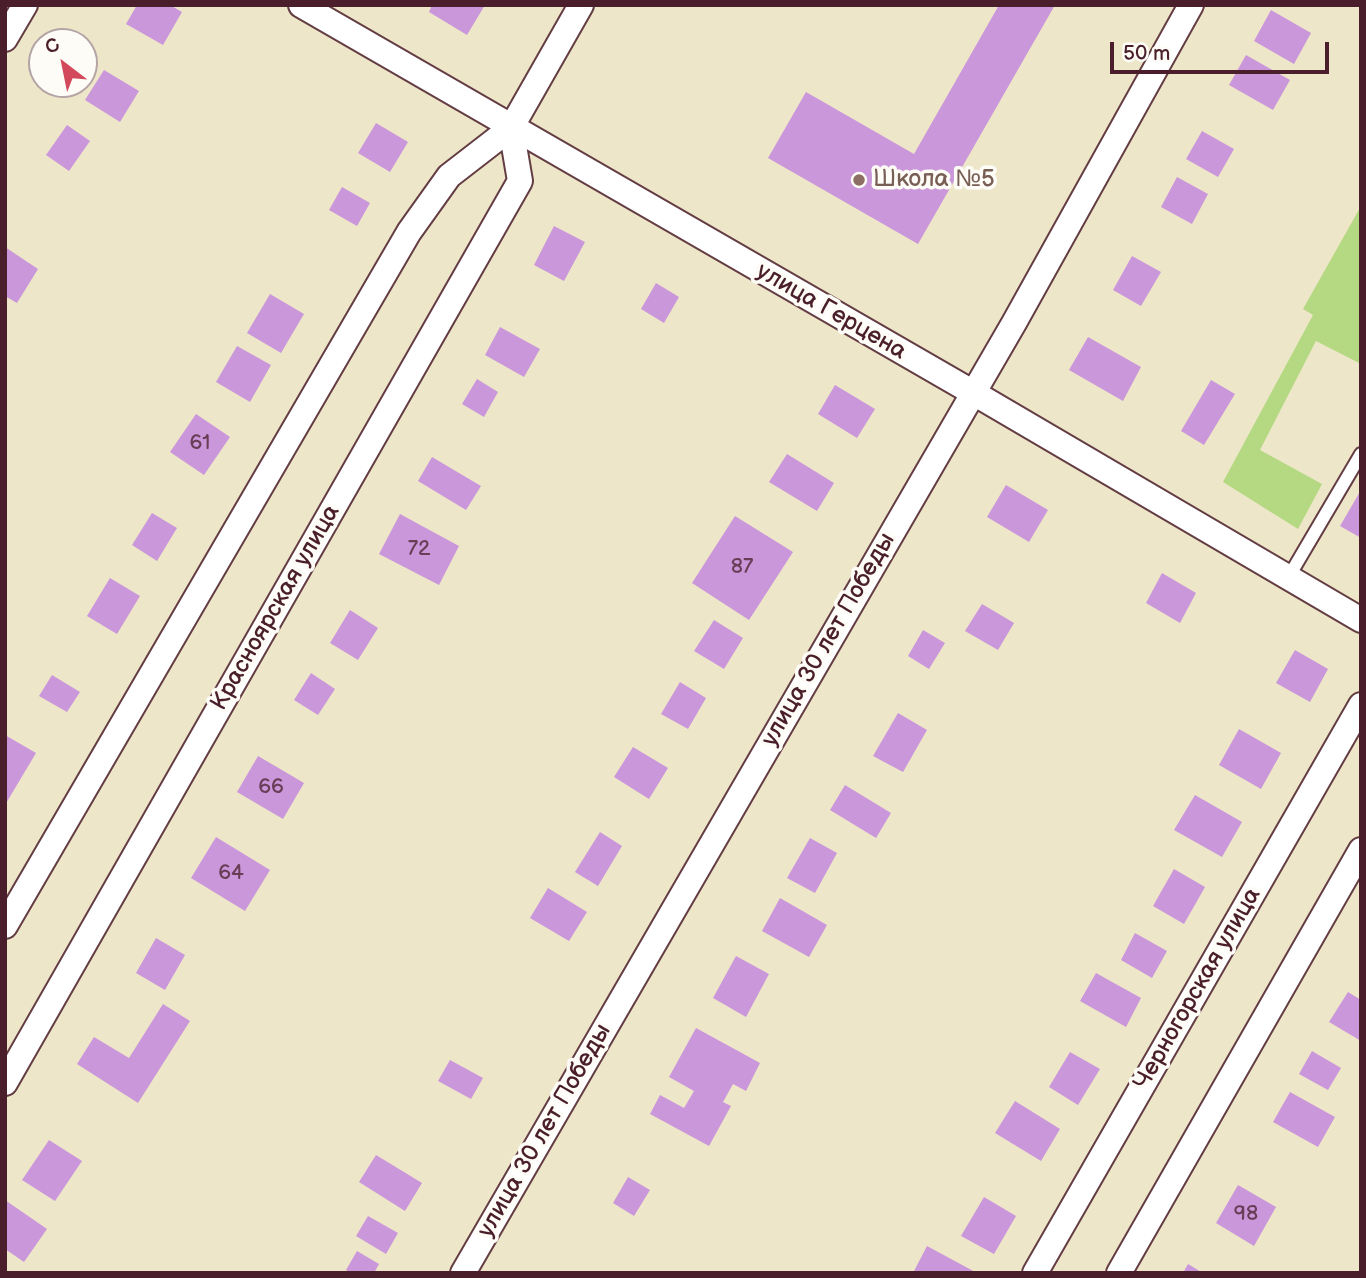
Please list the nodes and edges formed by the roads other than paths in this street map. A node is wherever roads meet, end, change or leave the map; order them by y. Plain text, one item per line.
1 (25, 5) edge
2 (301, 5) edge
3 (581, 5) edge
4 (1191, 5) edge
5 (5, 39) edge
6 (511, 128) junction
7 (972, 392) junction
8 (1361, 454) edge
9 (1288, 578) junction
10 (1361, 620) edge
11 (1361, 705) edge
12 (1361, 850) edge
13 (5, 926) edge
14 (5, 1083) edge
15 (463, 1273) edge
16 (1035, 1273) edge
17 (1119, 1273) edge

1 - 5 street
2 - 6 street, улица Герцена
3 - 6 street
4 - 7 street, улица 30 лет Победы
6 - 7 street, улица Герцена
6 - 13 street
6 - 14 street, Красноярская улица
7 - 9 street, улица Герцена
7 - 15 street, улица 30 лет Победы
8 - 9 lane
9 - 10 street, улица Герцена
11 - 16 street, Черногорская улица
12 - 17 street

